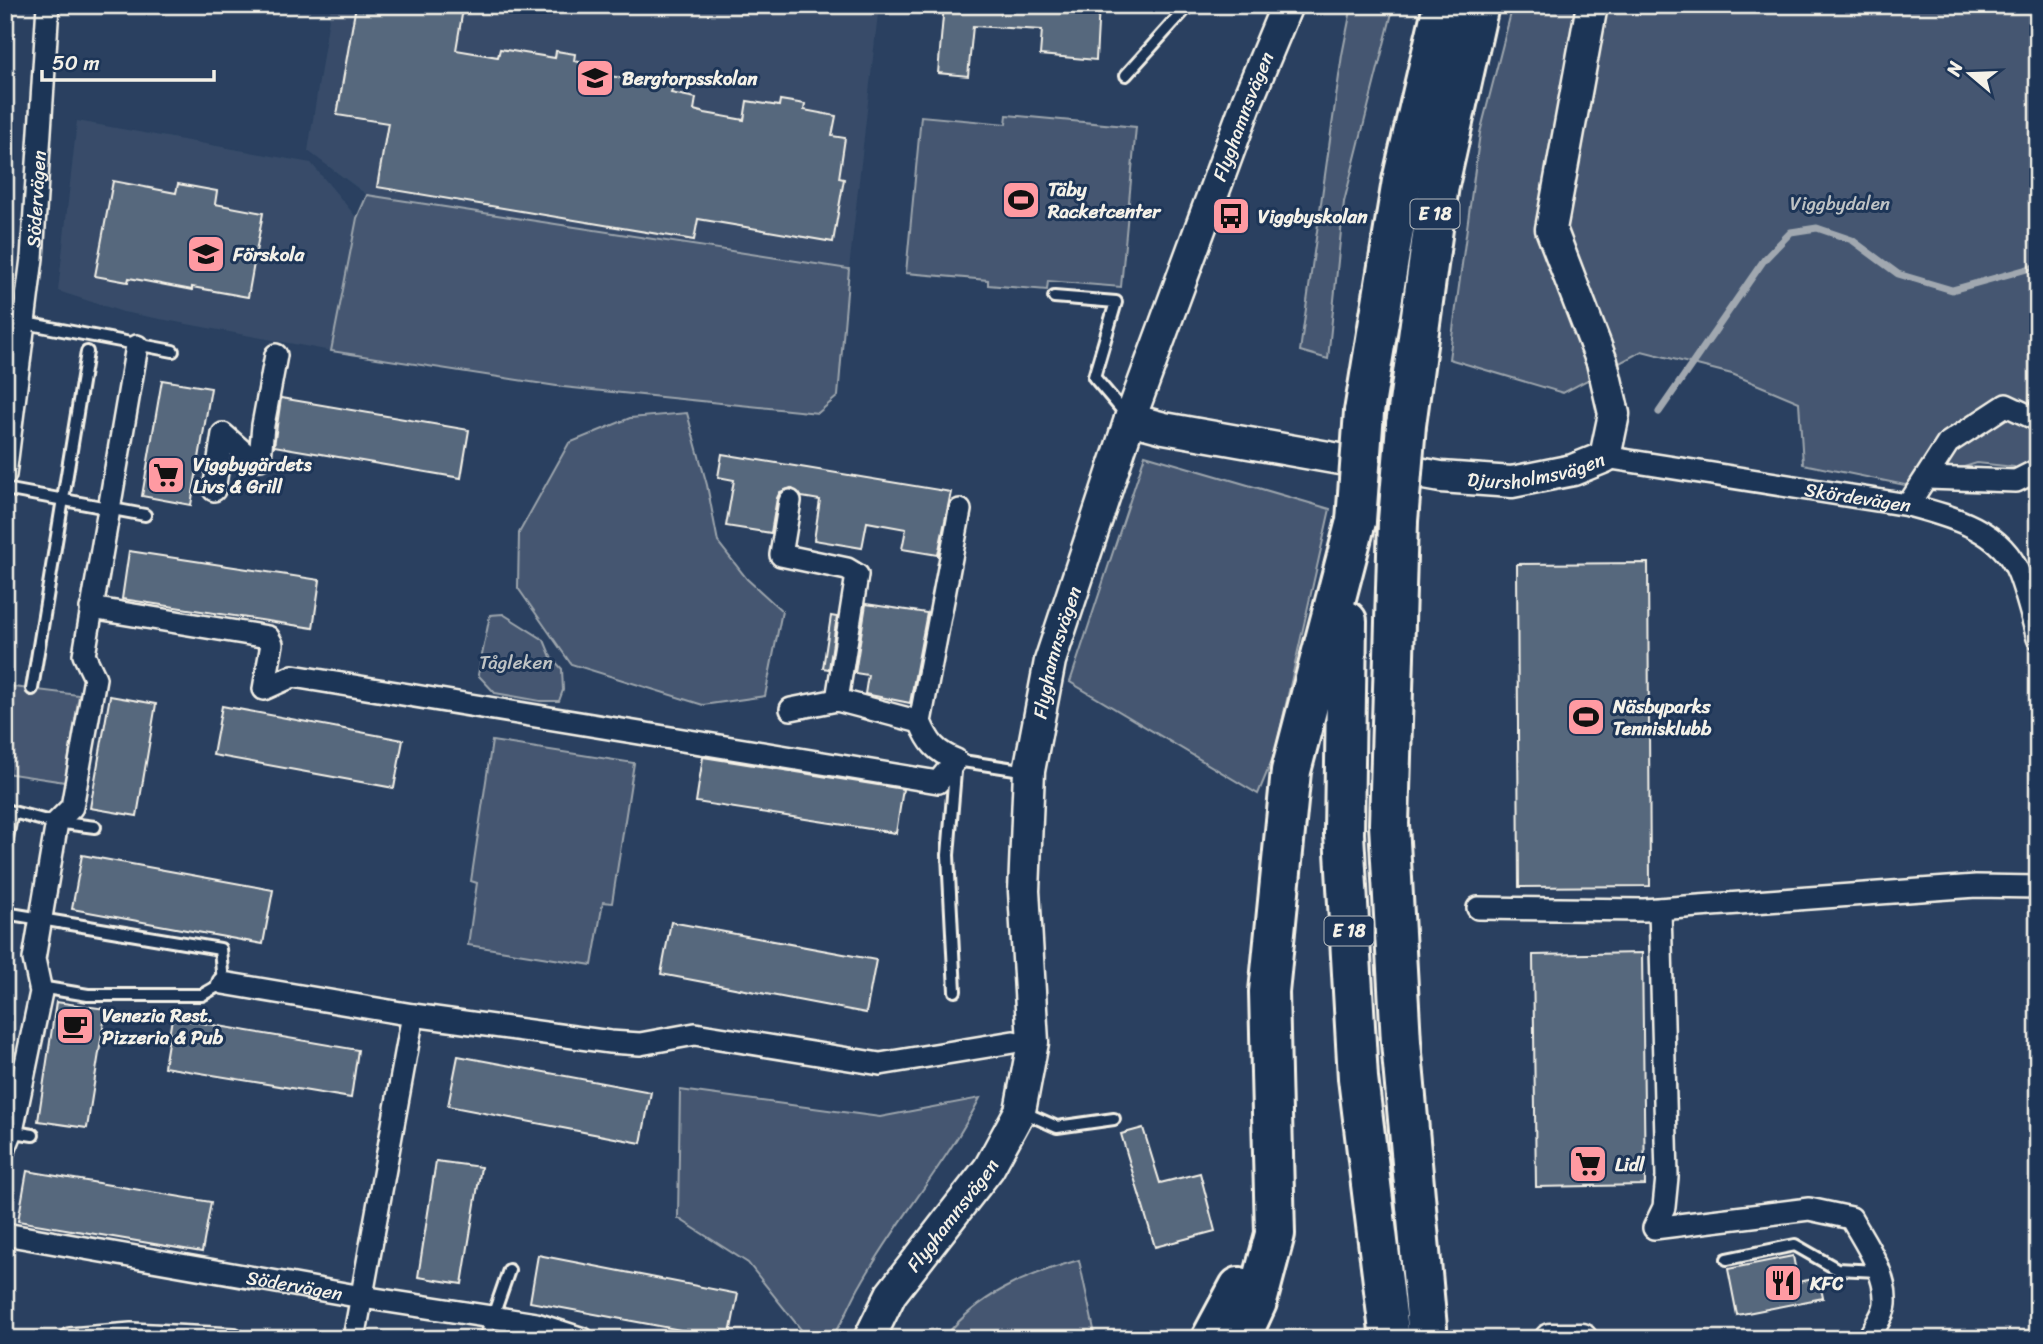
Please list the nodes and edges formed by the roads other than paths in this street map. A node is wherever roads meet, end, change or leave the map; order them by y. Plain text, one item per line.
1 (48, 5) edge
2 (1189, 5) edge
3 (1287, 5) edge
4 (1443, 5) edge
5 (1479, 5) edge
6 (1592, 5) edge
7 (1126, 75) dead end
8 (1054, 297) dead end
9 (25, 323) junction
10 (137, 346) junction
11 (173, 351) dead end
12 (87, 352) dead end
13 (276, 355) dead end
14 (1130, 419) junction
15 (2038, 420) edge
16 (1605, 457) junction
17 (2038, 470) edge
18 (5, 475) edge
19 (1927, 478) junction
20 (5, 489) edge
21 (214, 490) dead end
22 (64, 499) junction
23 (790, 501) dead end
24 (1908, 505) junction
25 (109, 507) junction
26 (960, 510) dead end
27 (145, 515) dead end
28 (1356, 522) junction
29 (91, 608) junction
30 (2038, 638) edge
31 (32, 690) dead end
32 (837, 700) junction
33 (791, 709) dead end
34 (920, 722) junction
35 (956, 760) junction
36 (1029, 771) junction
37 (9, 811) edge
38 (57, 822) junction
39 (95, 827) dead end
40 (5, 849) edge
41 (2038, 887) edge
42 (1478, 908) dead end
43 (1660, 909) junction
44 (5, 912) edge
45 (41, 919) junction
46 (223, 983) junction
47 (40, 987) junction
48 (955, 991) dead end
49 (413, 1015) junction
50 (1013, 1042) dead end
51 (1401, 1042) junction
52 (1020, 1111) junction
53 (1114, 1119) dead end
54 (14, 1136) edge
55 (1275, 1186) junction
56 (5, 1234) edge
57 (1727, 1259) dead end
58 (509, 1270) dead end
59 (1878, 1271) junction
60 (891, 1294) junction
61 (362, 1297) junction
62 (489, 1329) edge
63 (70, 1339) edge
64 (234, 1339) edge
65 (354, 1339) edge
66 (583, 1339) edge
67 (869, 1339) edge
68 (887, 1339) edge
69 (1211, 1339) edge
70 (1240, 1339) edge
71 (1390, 1339) edge
72 (1428, 1339) edge
73 (1454, 1339) edge
74 (1550, 1339) edge
75 (1582, 1339) edge
76 (1868, 1339) edge

1 - 9 street, Södervägen
2 - 7 lane
3 - 14 street, Flyghamnsvägen
4 - 28 highway, E 18, bridge
5 - 51 highway, E 18, bridge
6 - 16 street, Djursholmsvägen
8 - 14 lane
9 - 10 lane
9 - 18 street, Södervägen
10 - 11 lane
10 - 25 street
12 - 22 lane
13 - 21 street
14 - 16 street, Djursholmsvägen
14 - 36 street, Flyghamnsvägen
15 - 19 street
16 - 24 street, Skördevägen
17 - 19 street
19 - 24 street
20 - 22 lane
22 - 25 lane
22 - 31 lane
23 - 32 street
24 - 30 street, Skördevägen
25 - 27 lane
25 - 29 street
26 - 34 street
28 - 55 highway
28 - 71 highway, E 18
29 - 35 street
29 - 38 street
32 - 33 street
32 - 34 street
34 - 35 street
35 - 36 lane
35 - 48 lane
36 - 52 street, Flyghamnsvägen
37 - 38 lane
37 - 40 lane
38 - 39 lane
38 - 45 street
41 - 43 street
42 - 43 street
43 - 59 street
44 - 45 lane
45 - 46 lane
45 - 47 street
46 - 47 lane
46 - 49 street
47 - 54 street
49 - 50 street
49 - 61 street
51 - 72 highway, E 18
51 - 73 highway
52 - 53 lane
52 - 60 street, Flyghamnsvägen
55 - 69 highway
55 - 70 highway
56 - 61 street, Södervägen
57 - 59 lane
58 - 62 lane
59 - 76 street
60 - 67 street, Flyghamnsvägen
60 - 68 street
61 - 62 street, Södervägen
61 - 65 street
62 - 66 street, Södervägen
63 - 64 street
74 - 75 street

